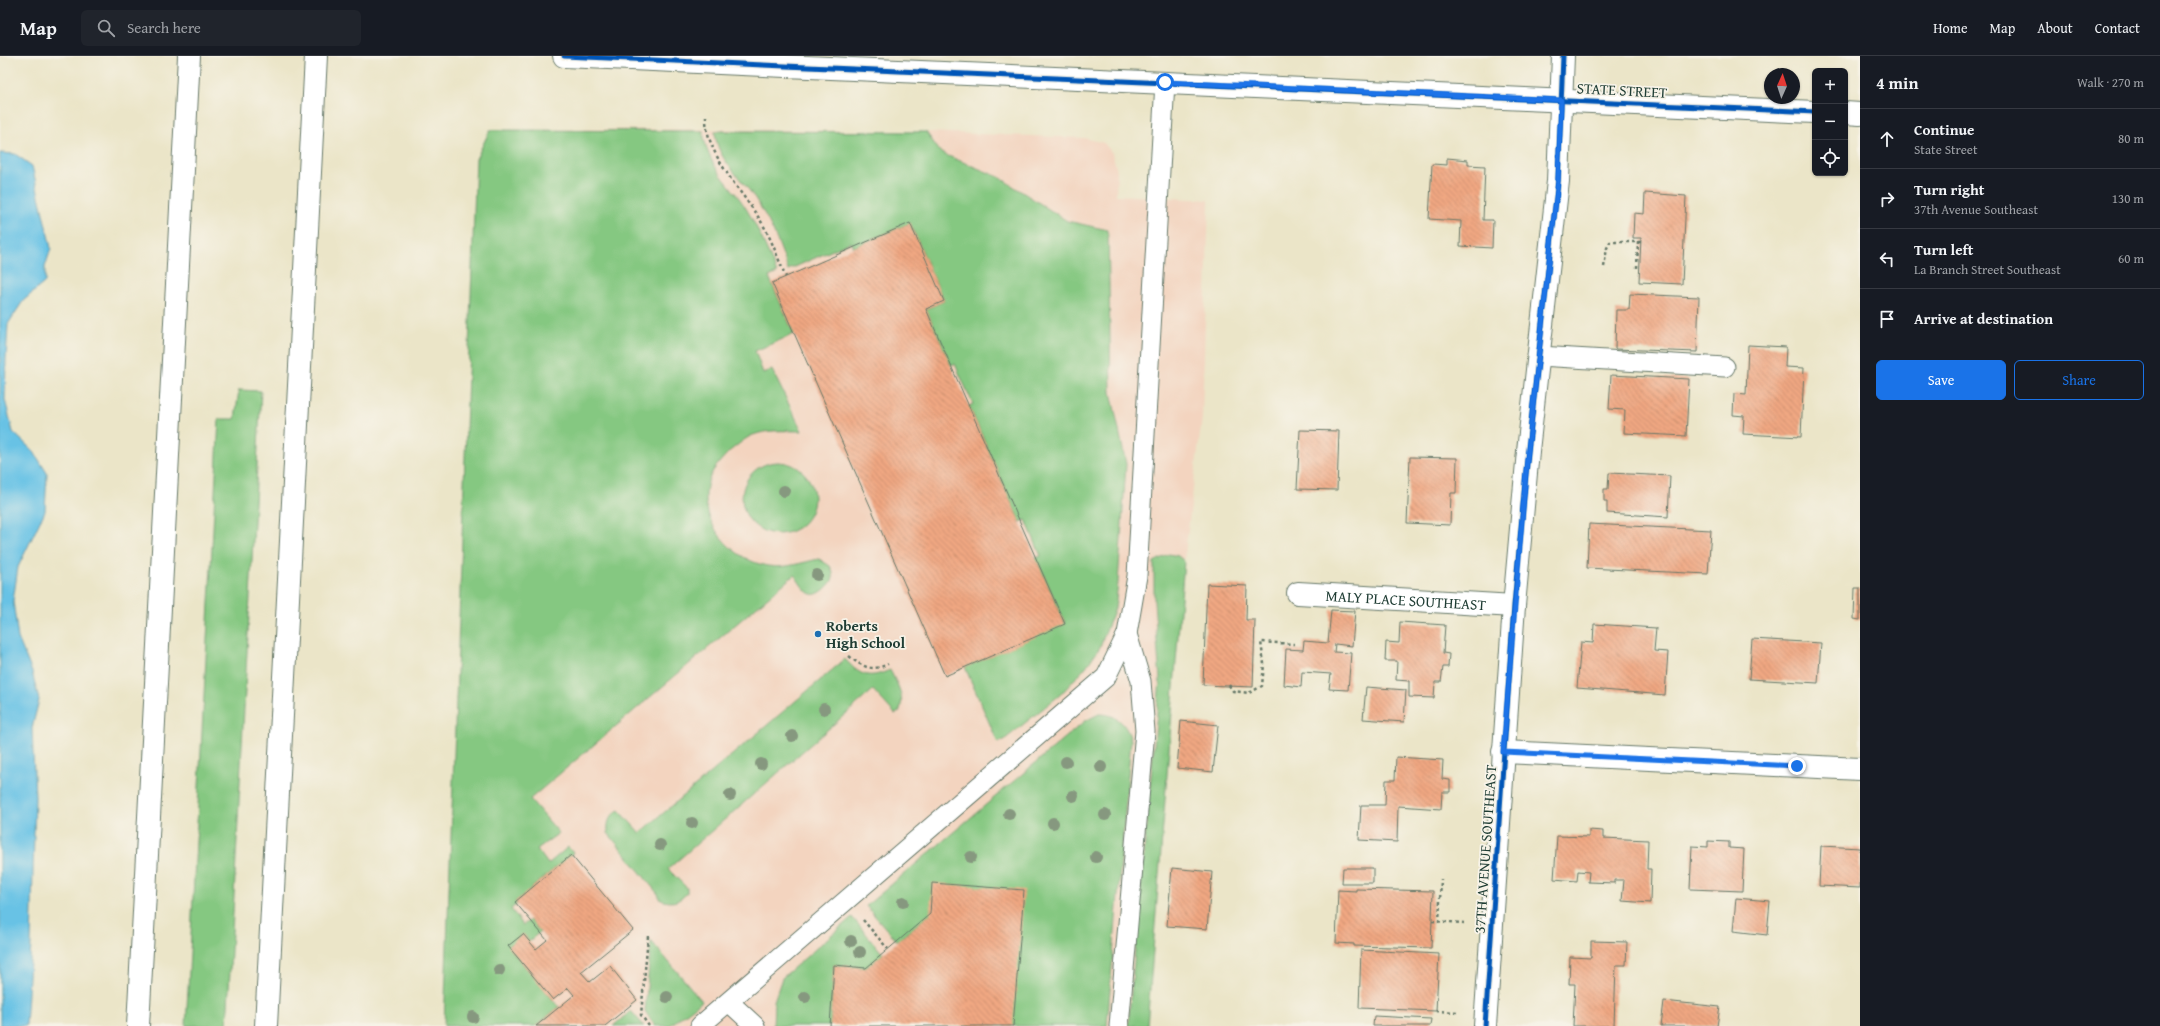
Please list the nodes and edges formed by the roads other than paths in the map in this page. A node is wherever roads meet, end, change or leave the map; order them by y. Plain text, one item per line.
1 (189, 56) edge
2 (316, 56) edge
3 (564, 56) edge
4 (1563, 56) edge
5 (1165, 82) junction
6 (1561, 100) junction
7 (1812, 112) edge
8 (1848, 113) edge
9 (1860, 114) edge
10 (1539, 356) junction
11 (1725, 367) dead end
12 (1298, 594) dead end
13 (1514, 606) junction
14 (1127, 634) junction
15 (1503, 752) junction
16 (1860, 769) edge
17 (729, 1002) junction
18 (138, 1026) edge
19 (266, 1026) edge
20 (700, 1026) edge
21 (755, 1026) edge
22 (1118, 1026) edge
23 (1484, 1026) edge

1 - 18 main road
2 - 19 main road
3 - 5 main road, STATE STREET
4 - 6 main road, 37TH AVENUE SOUTHEAST
5 - 6 main road, STATE STREET
5 - 14 lane
6 - 7 main road, STATE STREET
6 - 10 main road, 37TH AVENUE SOUTHEAST
8 - 9 main road
10 - 11 lane
10 - 13 main road, 37TH AVENUE SOUTHEAST
12 - 13 main road, MALY PLACE SOUTHEAST
13 - 15 main road, 37TH AVENUE SOUTHEAST
14 - 17 lane
14 - 22 lane
15 - 16 main road
15 - 23 main road, 37TH AVENUE SOUTHEAST
17 - 20 lane
17 - 21 lane

